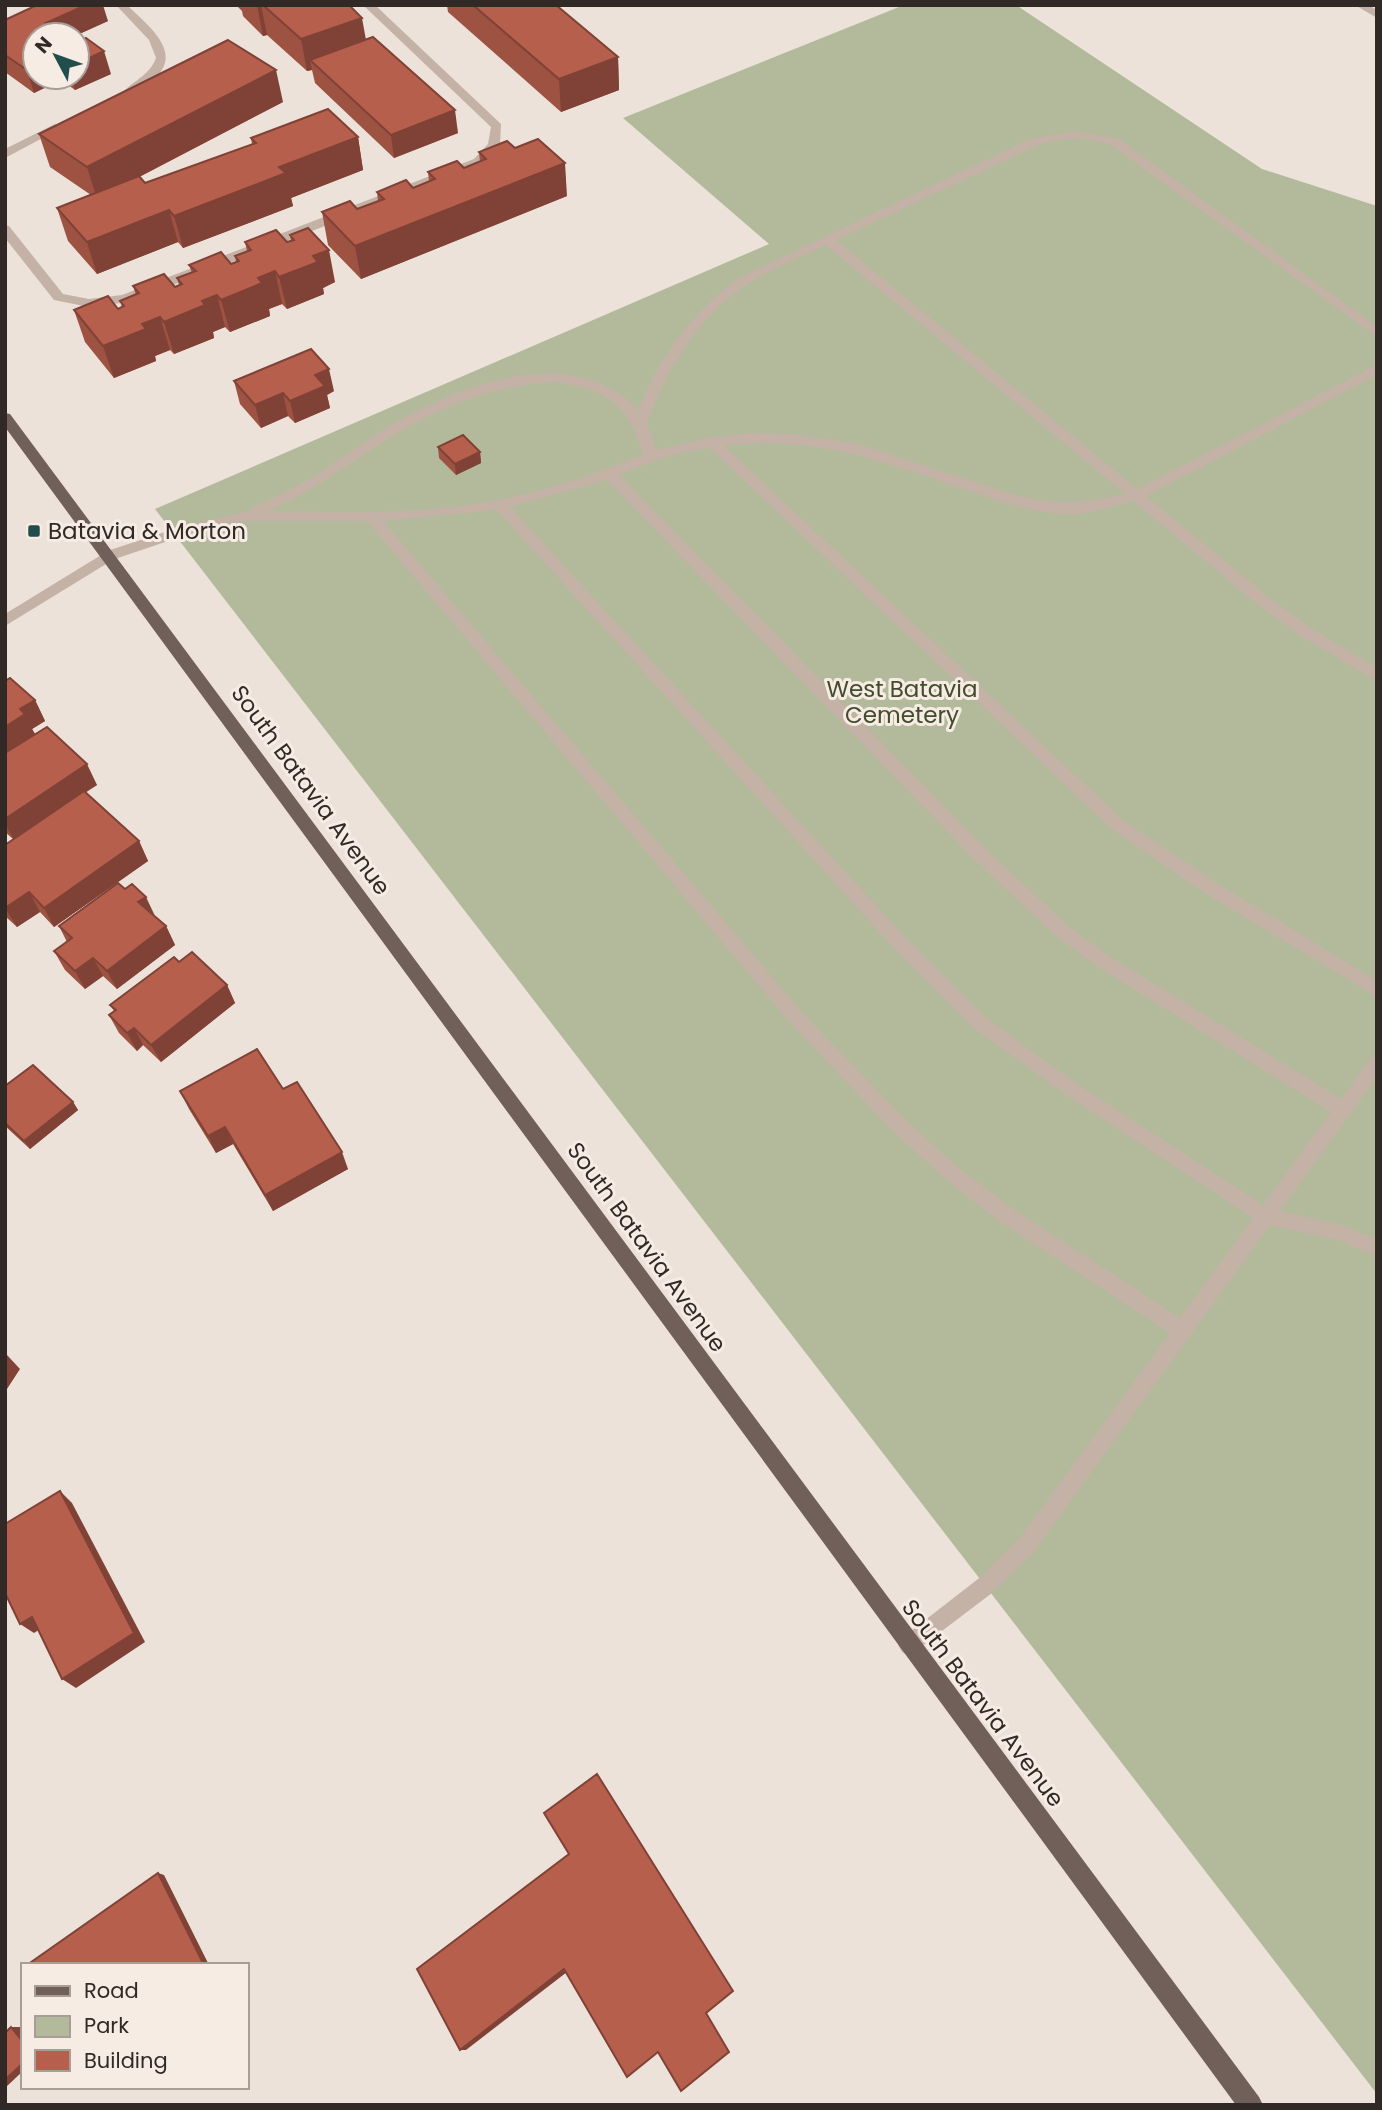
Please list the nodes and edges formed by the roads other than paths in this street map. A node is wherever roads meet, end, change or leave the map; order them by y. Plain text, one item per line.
1 (121, 5) edge
2 (368, 5) edge
3 (1360, 5) edge
4 (1377, 15) edge
5 (120, 96) edge
6 (74, 119) edge
7 (5, 154) edge
8 (5, 229) edge
9 (828, 240) junction
10 (1377, 333) edge
11 (1377, 369) edge
12 (6, 419) edge
13 (640, 423) junction
14 (712, 442) junction
15 (651, 456) junction
16 (610, 474) junction
17 (1134, 496) junction
18 (500, 505) junction
19 (247, 516) junction
20 (372, 517) junction
21 (106, 557) junction
22 (5, 621) edge
23 (1377, 675) edge
24 (1377, 990) edge
25 (1377, 1063) edge
26 (1343, 1110) junction
27 (1265, 1216) junction
28 (1377, 1248) edge
29 (1182, 1330) junction
30 (909, 1645) junction
31 (1251, 2105) edge

1 - 5 street
2 - 8 street
3 - 4 street
6 - 7 street
9 - 10 street
9 - 13 street
9 - 17 street
11 - 17 street
12 - 21 main road, South Batavia Avenue
13 - 15 street
13 - 19 street
14 - 15 street
14 - 17 street
14 - 24 street
15 - 16 street
16 - 18 street
16 - 26 street
17 - 23 street
18 - 20 street
18 - 27 street
19 - 20 street
19 - 21 street
20 - 29 street
21 - 22 street
21 - 30 main road, South Batavia Avenue
25 - 26 street
26 - 27 street
27 - 28 street
27 - 29 street
29 - 30 street
30 - 31 main road, South Batavia Avenue

